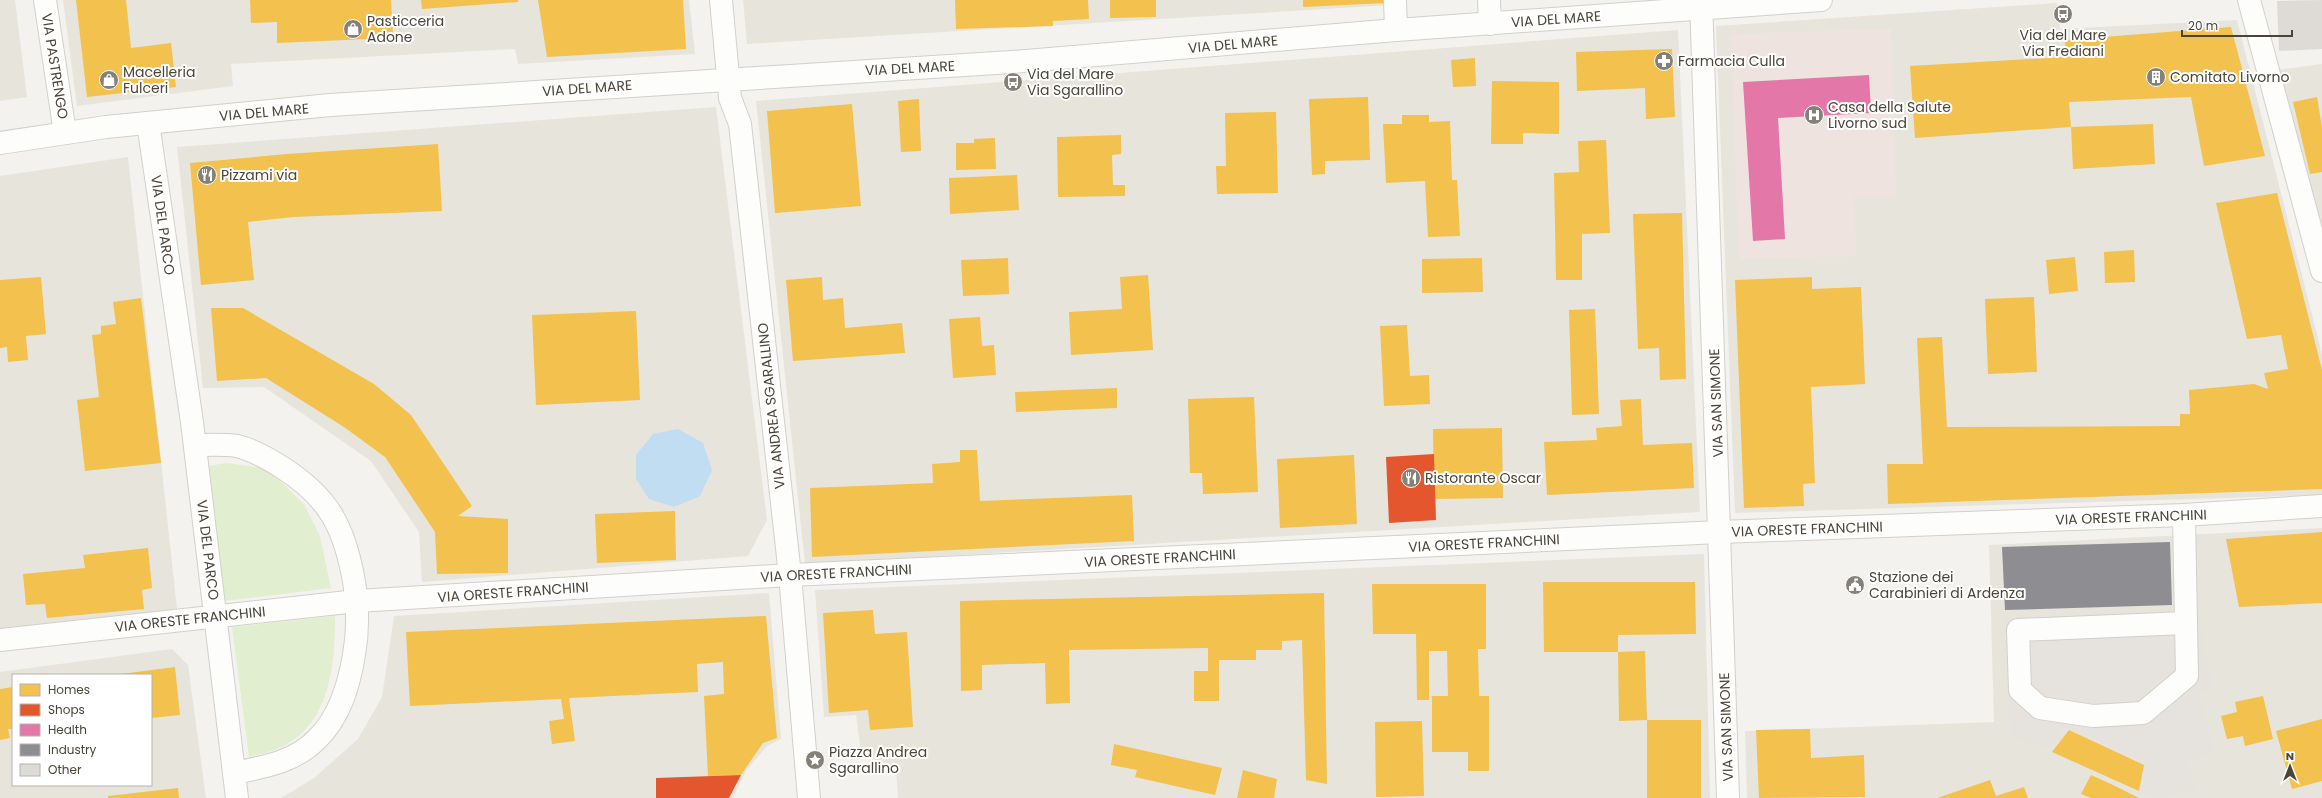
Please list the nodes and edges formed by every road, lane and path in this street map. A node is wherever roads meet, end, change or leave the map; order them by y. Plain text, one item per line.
1 (45, 0) edge
2 (721, 0) edge
3 (1395, 0) edge
4 (1489, 0) edge
5 (1822, 0) edge
6 (2249, 0) edge
7 (1701, 4) edge
8 (1490, 24) junction
9 (1396, 30) junction
10 (728, 79) junction
11 (148, 123) junction
12 (65, 133) junction
13 (0, 143) edge
14 (2322, 271) edge
15 (194, 445) junction
16 (2322, 506) edge
17 (2184, 515) junction
18 (1720, 532) junction
19 (790, 575) junction
20 (357, 601) junction
21 (207, 617) junction
22 (2185, 622) junction
23 (0, 640) edge
24 (234, 773) junction
25 (237, 798) edge
26 (809, 798) edge
27 (1728, 798) edge

1 - 12 street, VIA PASTRENGO
2 - 10 street, VIA ANDREA SGARALLINO
3 - 9 street
4 - 8 street
5 - 7 street, VIA DEL MARE
6 - 14 street
7 - 8 street, VIA DEL MARE
7 - 18 street, VIA SAN SIMONE
8 - 9 street, VIA DEL MARE
9 - 10 street, VIA DEL MARE
10 - 11 street, VIA DEL MARE
10 - 19 street, VIA ANDREA SGARALLINO
11 - 12 street, VIA DEL MARE
11 - 15 street, VIA DEL PARCO
12 - 13 street, VIA DEL MARE
15 - 20 street
15 - 21 street, VIA DEL PARCO
16 - 17 street, VIA ORESTE FRANCHINI
17 - 18 street, VIA ORESTE FRANCHINI
17 - 22 street
18 - 19 street, VIA ORESTE FRANCHINI
18 - 27 street, VIA SAN SIMONE
19 - 20 street, VIA ORESTE FRANCHINI
19 - 26 street, VIA ANDREA SGARALLINO
20 - 21 street, VIA ORESTE FRANCHINI
20 - 24 street
21 - 23 street, VIA ORESTE FRANCHINI
21 - 24 street, VIA DEL PARCO
22 - 22 street
24 - 25 street, VIA DEL PARCO

